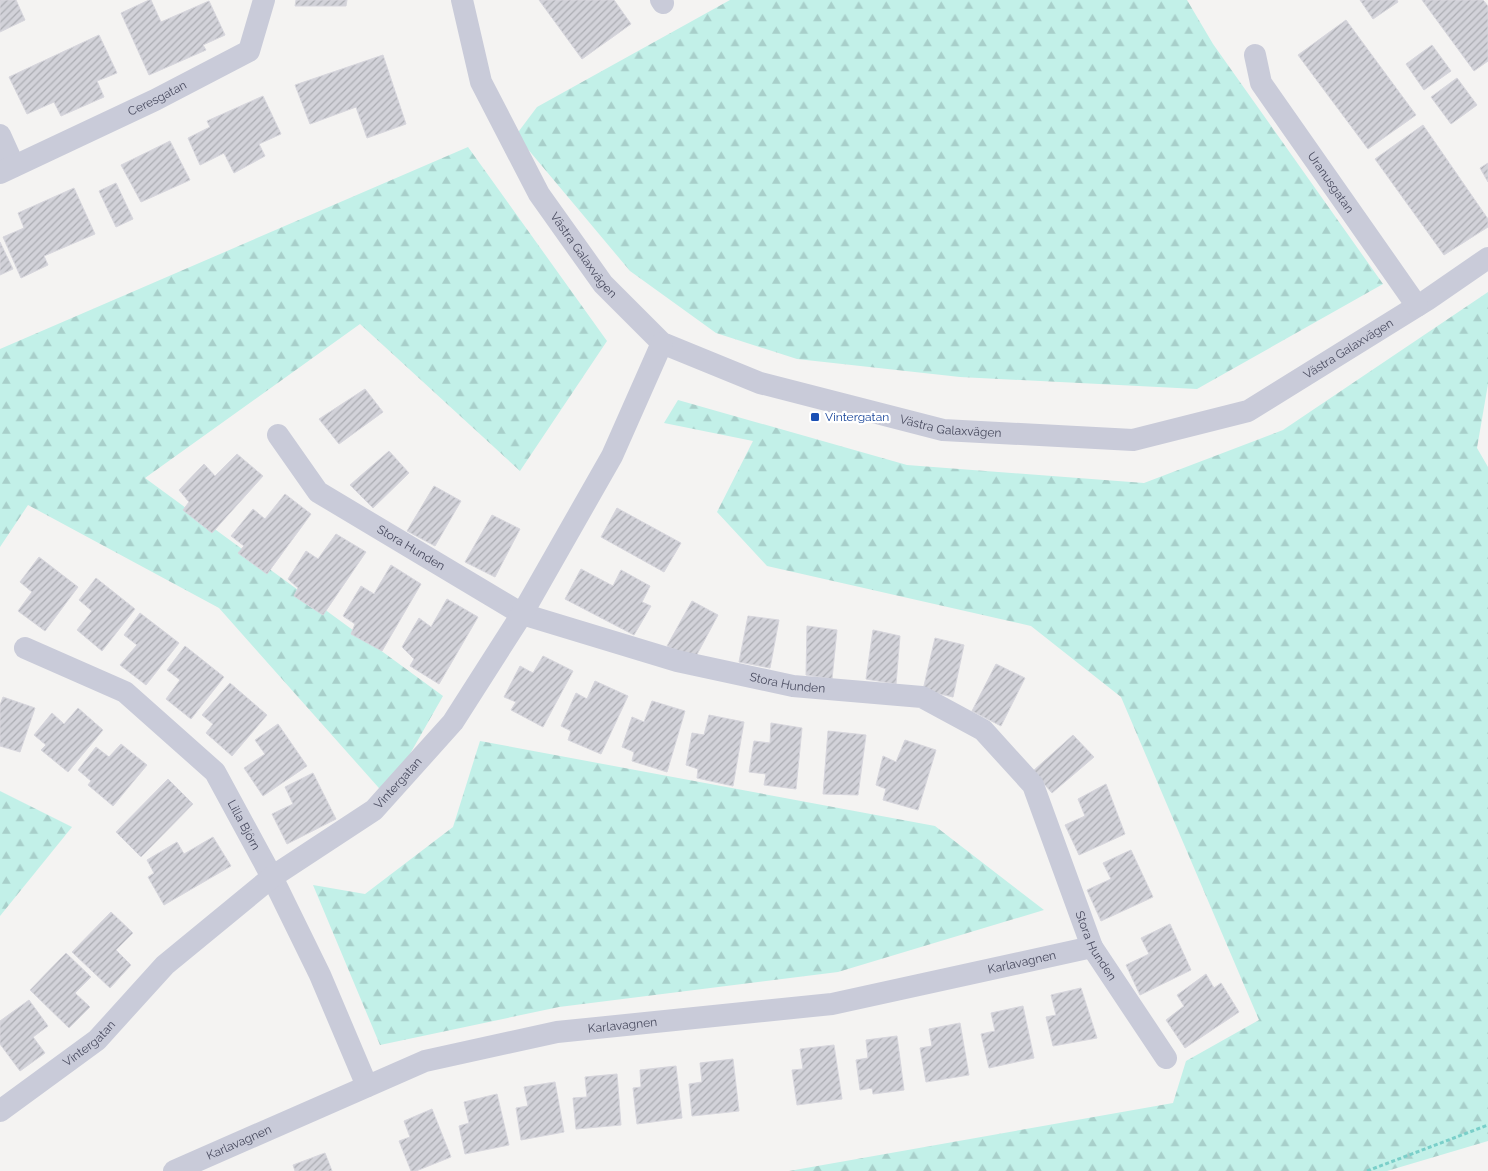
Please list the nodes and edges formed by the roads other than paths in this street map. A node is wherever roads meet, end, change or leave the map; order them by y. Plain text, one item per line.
1 (264, 0) edge
2 (462, 0) edge
3 (1255, 55) dead end
4 (0, 135) edge
5 (7, 169) edge
6 (1488, 258) edge
7 (1417, 306) junction
8 (662, 343) junction
9 (278, 435) dead end
10 (522, 614) junction
11 (25, 648) dead end
12 (272, 877) junction
13 (1092, 947) junction
14 (1166, 1058) dead end
15 (367, 1086) junction
16 (0, 1111) edge
17 (174, 1171) edge

1 - 5 street, Ceresgatan
2 - 8 street, Västra Galaxvägen
3 - 7 street, Uranusgatan
4 - 5 street, Ceresgatan
6 - 7 street, Västra Galaxvägen
7 - 8 street, Västra Galaxvägen
8 - 10 street, Vintergatan
9 - 10 street, Stora Hunden
10 - 12 street, Vintergatan
10 - 13 street, Stora Hunden
11 - 12 street, Lilla Björn
12 - 15 street, Lilla Björn
12 - 16 street, Vintergatan
13 - 14 street, Stora Hunden
13 - 15 street, Karlavagnen
15 - 17 street, Karlavagnen

